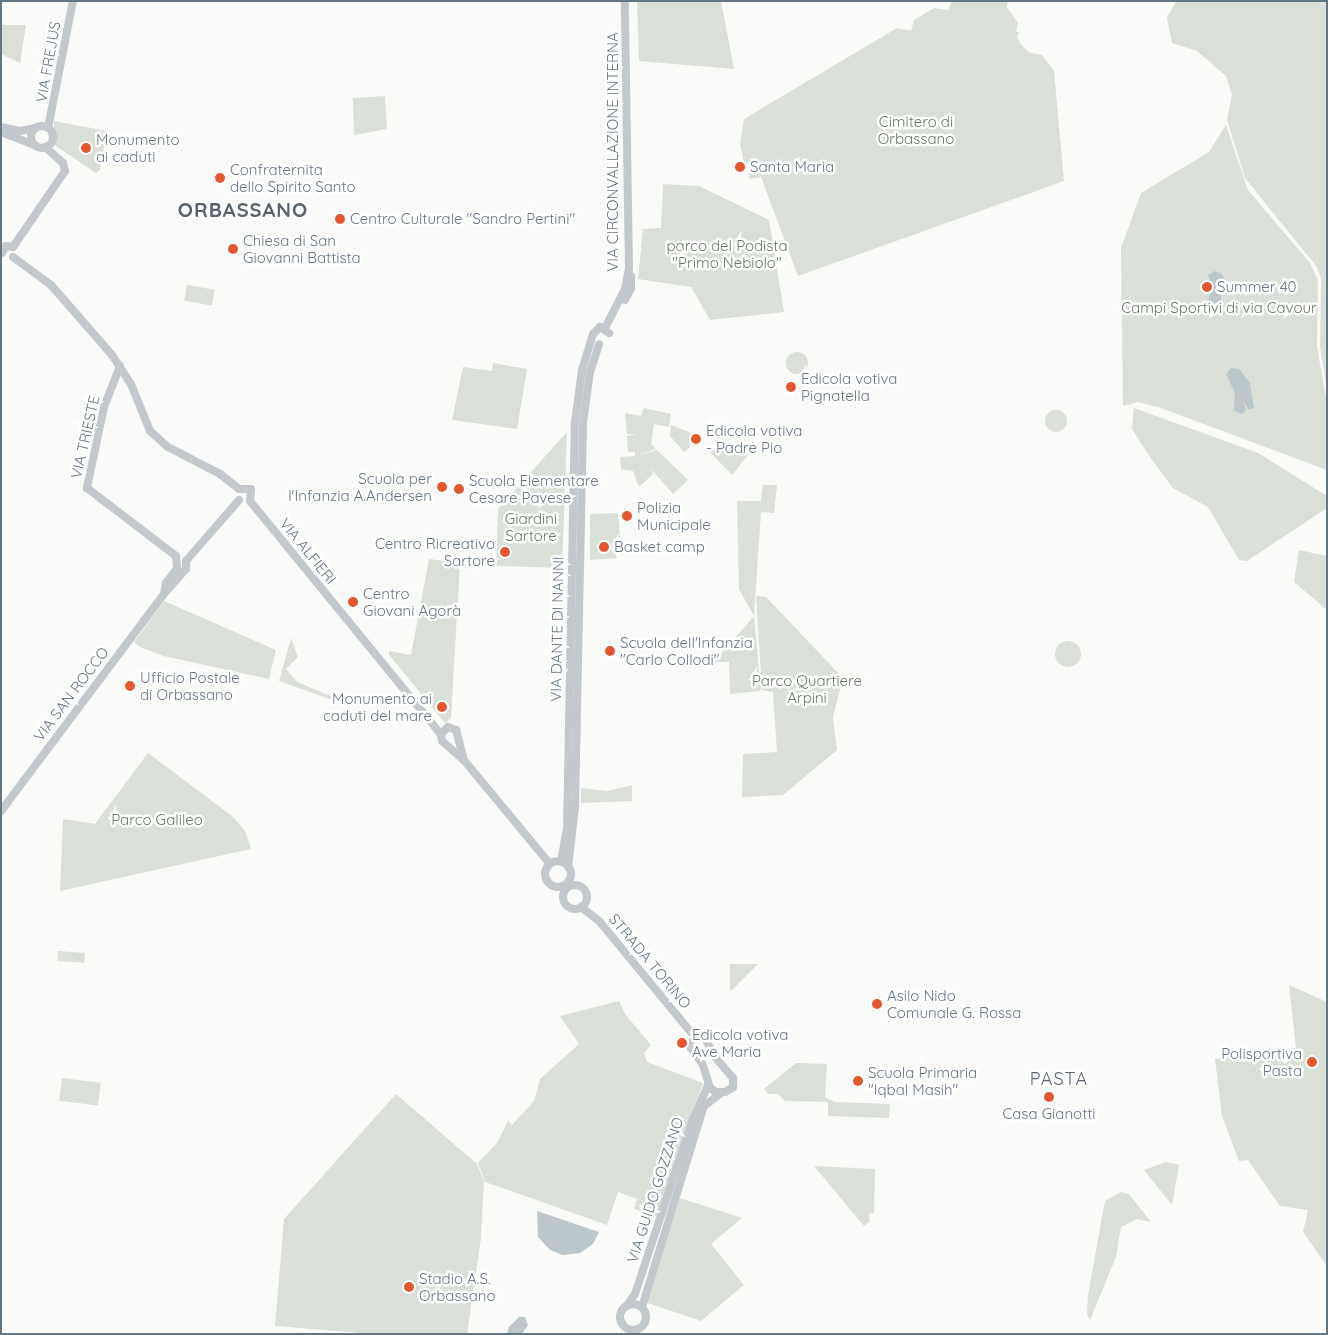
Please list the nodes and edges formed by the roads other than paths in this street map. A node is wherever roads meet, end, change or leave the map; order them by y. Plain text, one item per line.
1 (73, 1) edge
2 (625, 1) edge
3 (1, 127) edge
4 (35, 128) junction
5 (48, 128) junction
6 (1, 132) edge
7 (35, 145) junction
8 (45, 147) junction
9 (12, 247) junction
10 (2, 253) edge
11 (13, 257) junction
12 (629, 269) joint
13 (606, 331) junction
14 (593, 338) junction
15 (599, 344) junction
16 (120, 366) junction
17 (239, 489) junction
18 (239, 500) junction
19 (250, 501) junction
20 (181, 565) junction
21 (441, 734) junction
22 (457, 740) junction
23 (448, 744) junction
24 (463, 759) junction
25 (1, 811) edge
26 (561, 862) junction
27 (550, 864) junction
28 (568, 867) junction
29 (571, 883) junction
30 (561, 889) junction
31 (582, 907) junction
32 (694, 1036) junction
33 (708, 1085) junction
34 (721, 1093) junction
35 (628, 1304) junction
36 (642, 1307) junction
37 (620, 1322) junction
38 (633, 1332) edge
39 (620, 1334) edge

1 - 5 street, VIA FREJUS
2 - 12 street, VIA CIRCONVALLAZIONE INTERNA
3 - 4 street
4 - 5 street
4 - 7 street
5 - 8 street
6 - 7 street
7 - 8 street
8 - 9 street
9 - 10 street
9 - 11 street
10 - 11 street
11 - 16 street
12 - 13 street, VIA DANTE DI NANNI
13 - 14 street, VIA DANTE DI NANNI
13 - 15 street, VIA DANTE DI NANNI
14 - 15 street
14 - 26 street, VIA DANTE DI NANNI
15 - 28 street, VIA DANTE DI NANNI
16 - 17 street
16 - 20 street, VIA TRIESTE
17 - 18 street
17 - 19 street, VIA ALFIERI
18 - 19 street
18 - 20 street, VIA SAN ROCCO
19 - 21 street, VIA ALFIERI
20 - 25 street, VIA SAN ROCCO
21 - 22 street
21 - 23 street
22 - 23 street
22 - 24 street
23 - 24 street
24 - 27 street
26 - 27 street
26 - 28 street
27 - 30 street
28 - 29 street
29 - 30 street
29 - 31 street
30 - 31 street
31 - 32 street, STRADA TORINO
32 - 33 street
32 - 34 street, STRADA TORINO
33 - 34 street
33 - 35 street, VIA GUIDO GOZZANO
34 - 36 street, VIA GUIDO GOZZANO
35 - 36 street
35 - 37 street
36 - 38 street
37 - 38 street
37 - 39 street

